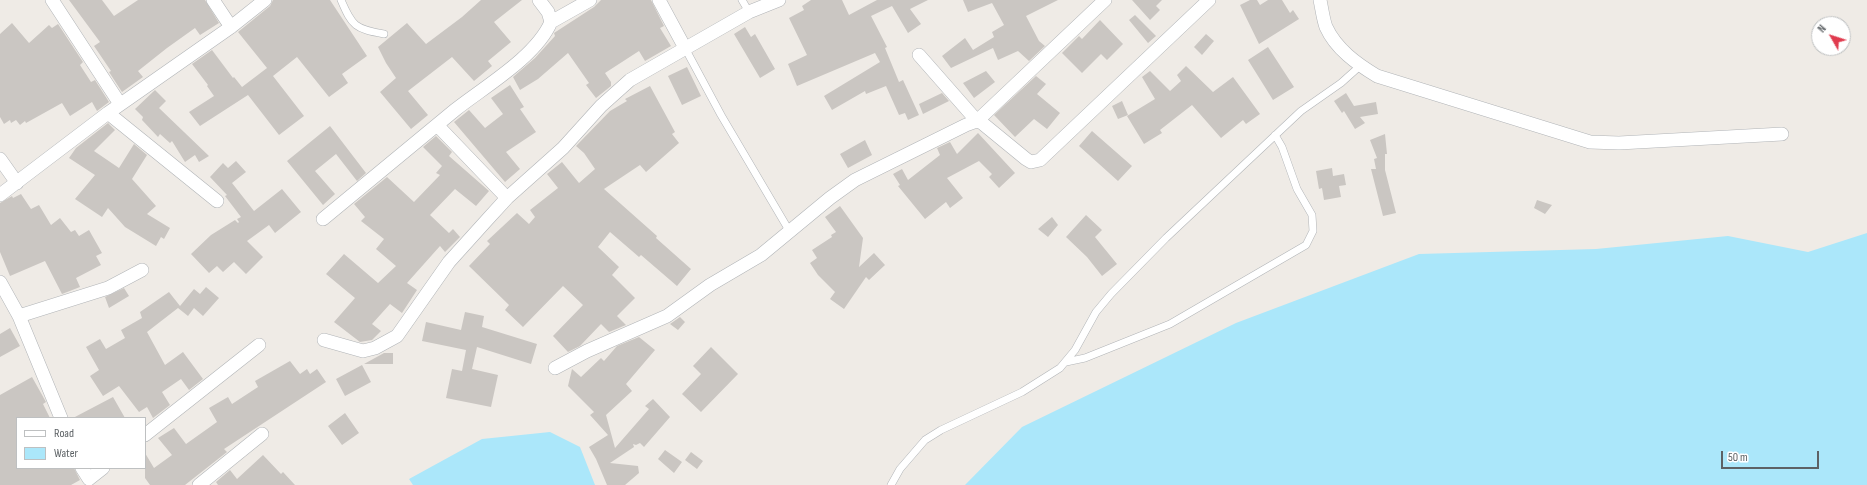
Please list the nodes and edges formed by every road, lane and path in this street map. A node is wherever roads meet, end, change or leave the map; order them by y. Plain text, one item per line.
1 (52, 0) edge
2 (213, 0) edge
3 (265, 0) edge
4 (340, 0) edge
5 (539, 0) edge
6 (590, 0) edge
7 (659, 0) edge
8 (742, 0) edge
9 (779, 0) edge
10 (1105, 0) edge
11 (1209, 0) edge
12 (1320, 0) edge
13 (749, 12) junction
14 (551, 22) junction
15 (231, 27) junction
16 (384, 34) dead end
17 (685, 48) junction
18 (919, 55) dead end
19 (1360, 66) junction
20 (120, 104) junction
21 (108, 113) junction
22 (977, 121) junction
23 (437, 125) junction
24 (1782, 134) dead end
25 (1276, 136) junction
26 (0, 159) edge
27 (17, 183) junction
28 (0, 195) edge
29 (507, 198) junction
30 (217, 200) dead end
31 (323, 218) dead end
32 (790, 232) junction
33 (142, 270) dead end
34 (0, 282) edge
35 (19, 316) junction
36 (324, 340) dead end
37 (259, 345) dead end
38 (1066, 362) junction
39 (555, 368) dead end
40 (61, 417) edge
41 (146, 434) edge
42 (262, 434) dead end
43 (101, 469) edge
44 (88, 477) edge
45 (199, 485) edge
46 (891, 485) edge

1 - 20 street
2 - 15 street
3 - 15 street
4 - 16 lane
5 - 14 street
6 - 14 street
7 - 17 street
8 - 13 lane
9 - 13 street
10 - 22 street
11 - 22 street
12 - 19 street
13 - 17 street
14 - 23 street
15 - 20 street
17 - 29 street
17 - 32 lane
18 - 22 street
19 - 24 street
19 - 25 lane
20 - 21 street
21 - 27 street
21 - 30 street
22 - 32 street
23 - 29 street
23 - 31 street
25 - 38 lane
25 - 38 lane
26 - 27 street
27 - 28 street
29 - 36 street
32 - 39 street
33 - 35 street
34 - 35 street
35 - 40 street
37 - 41 street
38 - 46 lane
42 - 45 street
43 - 44 street

